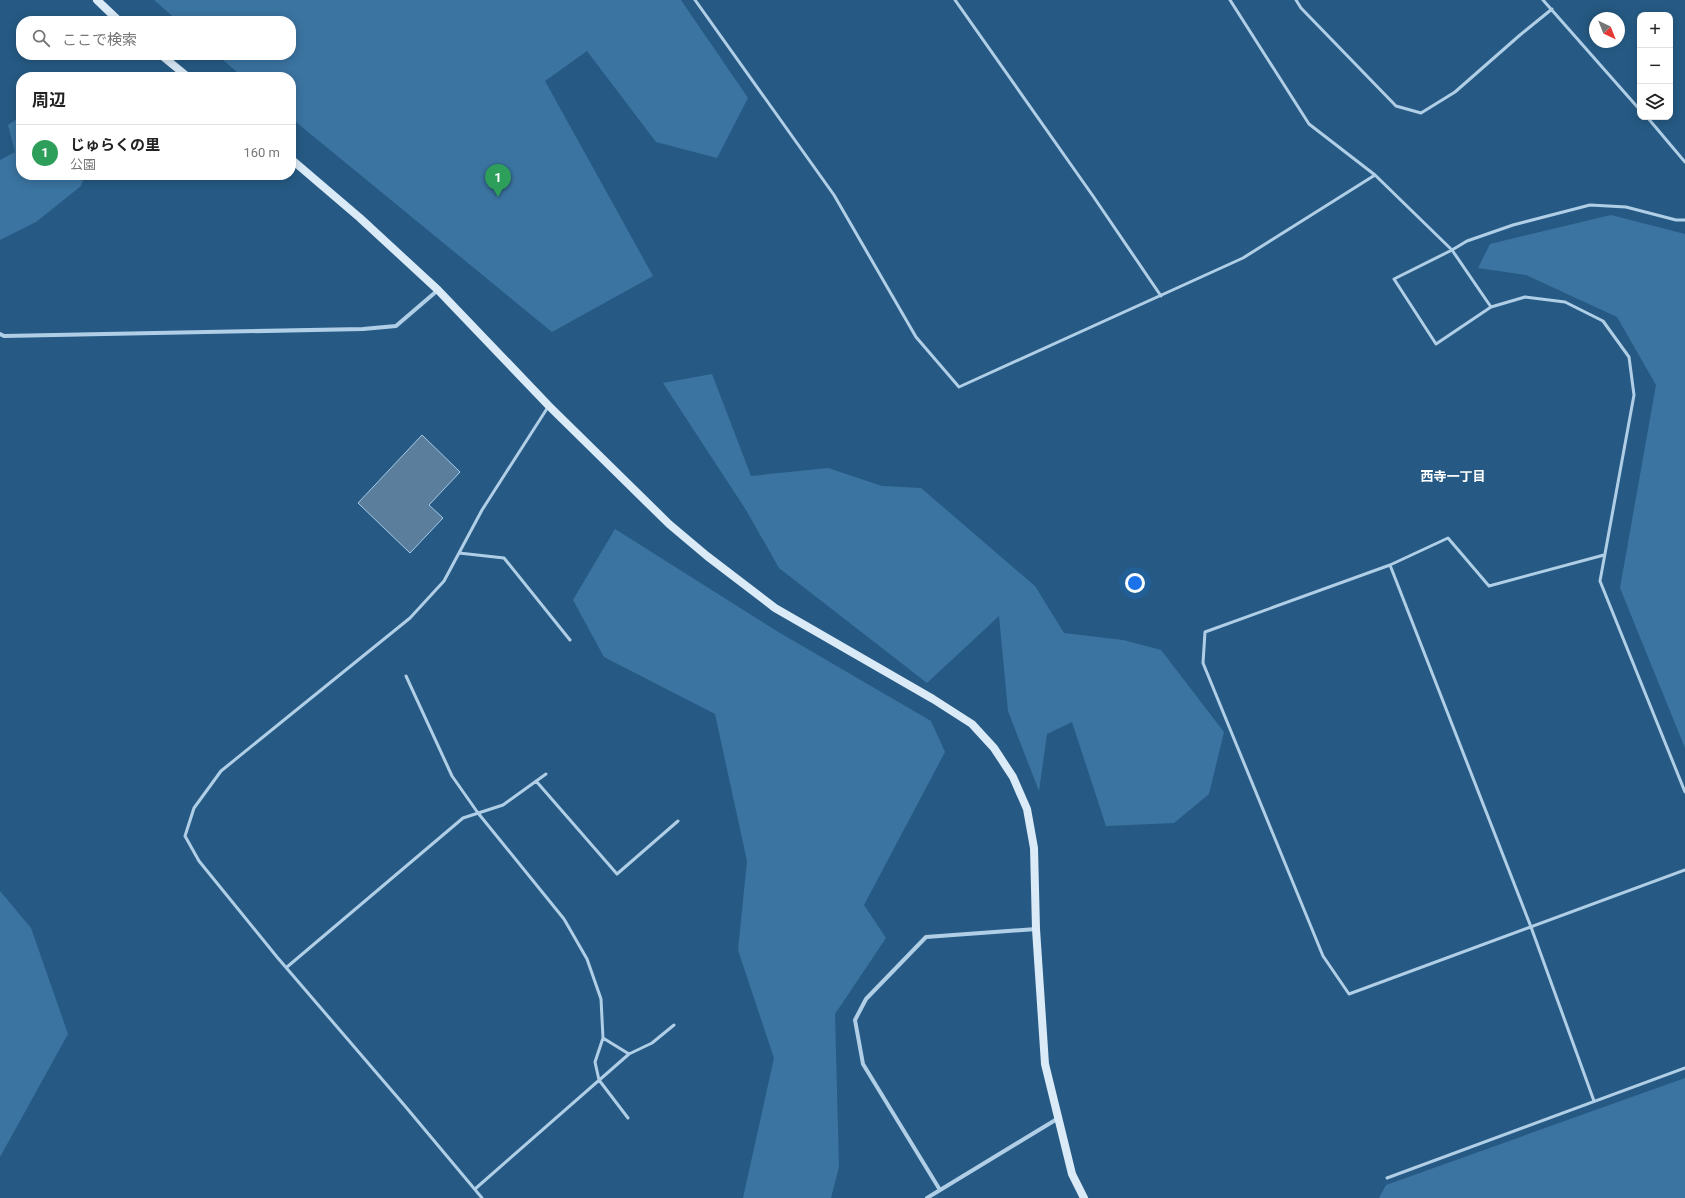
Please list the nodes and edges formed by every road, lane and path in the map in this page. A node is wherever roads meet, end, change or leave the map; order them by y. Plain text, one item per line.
1 (97, 0) edge
2 (695, 0) edge
3 (955, 0) edge
4 (1230, 0) edge
5 (1296, 0) edge
6 (1544, 0) edge
7 (1552, 9) junction
8 (115, 16) edge
9 (167, 60) edge
10 (182, 72) edge
11 (1637, 107) edge
12 (1650, 120) edge
13 (1685, 162) edge
14 (296, 163) edge
15 (1375, 174) junction
16 (1685, 220) edge
17 (1452, 250) junction
18 (438, 290) junction
19 (1160, 296) junction
20 (1491, 307) junction
21 (0, 334) edge
22 (549, 406) junction
23 (459, 553) junction
24 (1604, 555) junction
25 (1390, 565) junction
26 (570, 640) dead end
27 (406, 676) dead end
28 (546, 774) dead end
29 (536, 781) junction
30 (1685, 792) edge
31 (478, 813) junction
32 (678, 821) dead end
33 (1685, 870) edge
34 (1531, 927) junction
35 (1036, 929) junction
36 (286, 967) junction
37 (674, 1025) dead end
38 (603, 1038) junction
39 (629, 1054) junction
40 (1685, 1068) edge
41 (600, 1080) junction
42 (1594, 1102) junction
43 (628, 1118) dead end
44 (1057, 1119) junction
45 (1387, 1178) dead end
46 (474, 1189) junction
47 (940, 1190) junction
48 (482, 1198) edge
49 (927, 1198) edge
50 (1084, 1198) edge

1 - 8 street
2 - 19 lane
3 - 19 lane
4 - 15 lane
5 - 7 lane
6 - 7 lane
7 - 11 lane
9 - 10 street
12 - 13 lane
14 - 18 street
15 - 17 lane
15 - 19 lane
16 - 17 lane
17 - 20 lane
17 - 20 lane
18 - 21 street
18 - 22 street
20 - 24 lane
22 - 23 lane
22 - 35 street
23 - 26 lane
23 - 36 lane
24 - 25 lane
24 - 30 lane
25 - 34 lane
25 - 34 lane
27 - 31 lane
28 - 29 lane
29 - 31 lane
29 - 32 lane
31 - 36 lane
31 - 38 lane
33 - 34 lane
34 - 42 lane
35 - 44 street
35 - 47 street
36 - 46 lane
37 - 39 lane
38 - 39 lane
38 - 41 lane
39 - 41 lane
40 - 42 lane
41 - 43 lane
41 - 46 lane
42 - 45 lane
44 - 47 street
44 - 50 street
46 - 48 lane
47 - 49 street

